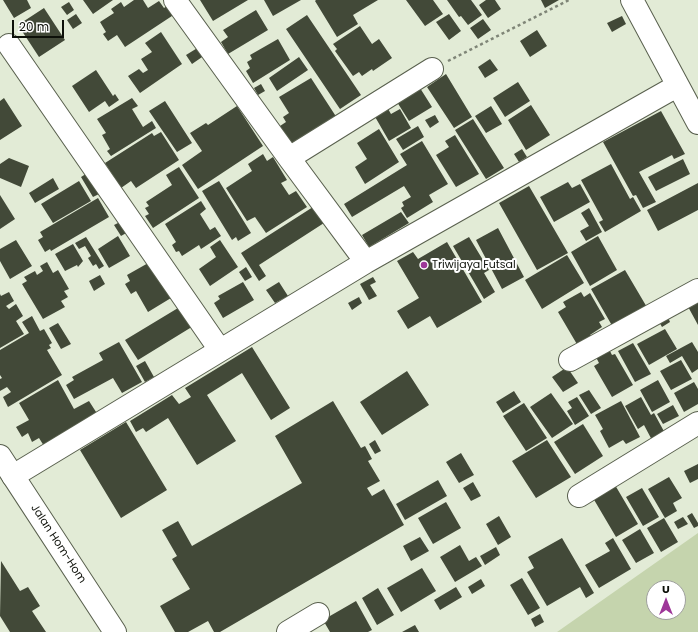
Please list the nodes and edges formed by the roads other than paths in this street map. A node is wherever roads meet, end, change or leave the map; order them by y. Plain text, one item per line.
1 (175, 0) edge
2 (632, 0) edge
3 (9, 45) dead end
4 (432, 69) road end
5 (677, 86) junction
6 (698, 123) edge
7 (289, 158) junction
8 (366, 262) junction
9 (698, 290) edge
10 (220, 350) junction
11 (570, 360) dead end
12 (698, 423) edge
13 (0, 456) edge
14 (13, 476) junction
15 (579, 496) dead end
16 (318, 614) dead end
17 (115, 632) edge
18 (288, 632) edge

1 - 7 main road
2 - 5 main road
3 - 10 main road
4 - 7 main road
5 - 6 main road
5 - 8 main road
7 - 8 main road
8 - 10 main road
9 - 11 main road
10 - 14 main road
12 - 15 main road
13 - 14 main road, Jalan Hom-Hom
14 - 17 main road, Jalan Hom-Hom
16 - 18 main road

